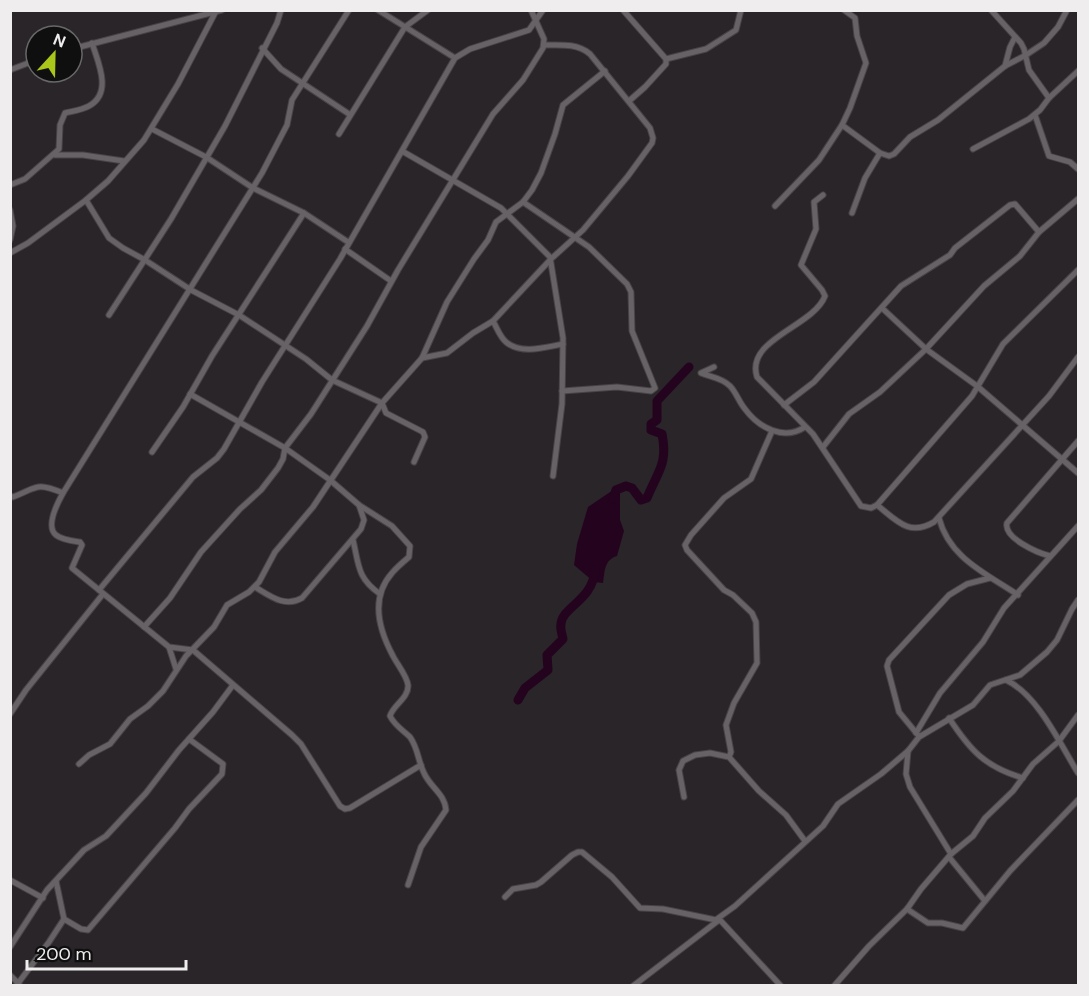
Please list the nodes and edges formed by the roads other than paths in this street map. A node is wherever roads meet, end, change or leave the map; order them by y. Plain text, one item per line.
1 (222, 10) edge
2 (281, 10) edge
3 (349, 10) edge
4 (378, 10) edge
5 (428, 10) edge
6 (531, 10) edge
7 (543, 10) edge
8 (624, 10) edge
9 (741, 10) edge
10 (844, 10) edge
11 (991, 10) edge
12 (1067, 10) edge
13 (215, 13) junction
14 (535, 22) junction
15 (405, 27) junction
16 (1015, 37) junction
17 (92, 43) junction
18 (84, 45) edge
19 (544, 45) junction
20 (262, 48) junction
21 (1026, 55) junction
22 (455, 58) junction
23 (666, 60) junction
24 (1005, 66) junction
25 (604, 71) junction
26 (1078, 71) edge
27 (303, 84) junction
28 (1049, 98) junction
29 (629, 101) junction
30 (349, 114) junction
31 (1035, 115) junction
32 (842, 125) junction
33 (152, 129) junction
34 (339, 134) dead end
35 (973, 149) dead end
36 (402, 151) junction
37 (880, 153) junction
38 (55, 155) junction
39 (206, 157) junction
40 (124, 161) junction
41 (1078, 169) edge
42 (453, 180) junction
43 (10, 185) edge
44 (253, 188) junction
45 (823, 195) dead end
46 (1078, 199) edge
47 (86, 200) junction
48 (523, 202) junction
49 (775, 206) dead end
50 (10, 210) edge
51 (304, 213) junction
52 (507, 213) junction
53 (852, 213) dead end
54 (1039, 232) junction
55 (575, 237) junction
56 (10, 240) edge
57 (348, 242) junction
58 (345, 249) junction
59 (10, 253) edge
60 (551, 259) junction
61 (145, 260) junction
62 (1078, 270) edge
63 (391, 281) junction
64 (190, 290) junction
65 (882, 308) junction
66 (109, 315) dead end
67 (239, 315) junction
68 (493, 321) junction
69 (563, 344) junction
70 (285, 345) junction
71 (926, 349) junction
72 (1078, 357) edge
73 (422, 358) junction
74 (714, 367) dead end
75 (332, 380) junction
76 (977, 386) junction
77 (562, 391) junction
78 (190, 394) junction
79 (382, 403) junction
80 (784, 405) junction
81 (239, 423) junction
82 (1021, 425) junction
83 (805, 427) junction
84 (772, 431) junction
85 (1078, 441) edge
86 (823, 447) junction
87 (285, 448) junction
88 (152, 452) dead end
89 (1062, 460) junction
90 (414, 462) dead end
91 (1078, 473) edge
92 (553, 476) dead end
93 (330, 480) junction
94 (63, 493) junction
95 (10, 496) edge
96 (877, 504) junction
97 (359, 505) junction
98 (939, 518) junction
99 (1078, 526) edge
100 (353, 540) junction
101 (1050, 556) junction
102 (990, 578) junction
103 (255, 587) junction
104 (101, 592) junction
105 (380, 594) junction
106 (1018, 595) junction
107 (1078, 600) edge
108 (144, 627) junction
109 (170, 647) junction
110 (193, 650) junction
111 (176, 669) junction
112 (1006, 680) junction
113 (233, 686) junction
114 (10, 714) edge
115 (1078, 715) edge
116 (949, 718) junction
117 (918, 735) junction
118 (189, 739) junction
119 (1059, 741) junction
120 (908, 750) junction
121 (729, 757) junction
122 (79, 764) dead end
123 (422, 765) junction
124 (1078, 773) edge
125 (1023, 778) junction
126 (684, 797) dead end
127 (1078, 800) edge
128 (805, 841) junction
129 (950, 855) junction
130 (10, 880) edge
131 (56, 880) junction
132 (408, 885) dead end
133 (505, 897) dead end
134 (43, 898) junction
135 (985, 901) junction
136 (907, 909) junction
137 (63, 919) junction
138 (718, 920) junction
139 (10, 946) edge
140 (10, 975) edge
141 (18, 985) edge
142 (633, 986) edge
143 (781, 986) edge
144 (834, 986) edge

1 - 13 street
2 - 20 street
3 - 27 street
4 - 15 street
5 - 15 street
6 - 14 street
7 - 14 street
8 - 23 street
9 - 23 street
10 - 32 street
11 - 16 street
12 - 21 street
13 - 17 street
13 - 33 street
14 - 19 street
14 - 22 street
15 - 22 street
15 - 30 street
16 - 21 street
16 - 24 street
17 - 18 street
17 - 38 street
19 - 25 street
19 - 42 street
20 - 27 street
20 - 39 street
21 - 24 street
21 - 28 street
22 - 36 street
23 - 29 street
24 - 37 street
25 - 29 street
25 - 48 street
26 - 28 street
27 - 30 street
27 - 44 street
28 - 31 street
29 - 55 street
30 - 34 street
31 - 35 street
31 - 41 street
32 - 37 street
32 - 49 street
33 - 39 street
33 - 40 street
36 - 42 street
36 - 57 street
37 - 53 street
38 - 40 street
38 - 43 street
39 - 44 street
39 - 61 street
40 - 47 street
42 - 52 street
42 - 63 street
44 - 51 street
44 - 64 street
45 - 80 street
46 - 54 street
47 - 59 street
47 - 61 street
48 - 52 street
48 - 55 street
50 - 56 street
51 - 57 street
51 - 67 street
52 - 60 street
52 - 73 street
54 - 65 street
54 - 71 street
55 - 60 street
55 - 77 street
57 - 58 street
58 - 63 street
58 - 70 street
60 - 68 street
60 - 69 street
61 - 64 street
61 - 66 street
62 - 76 street
63 - 75 street
64 - 67 street
64 - 94 street
65 - 71 street
65 - 80 street
67 - 70 street
67 - 78 street
68 - 69 street
68 - 73 street
69 - 77 street
70 - 75 street
70 - 81 street
71 - 76 street
71 - 86 street
72 - 82 street
73 - 79 street
74 - 84 street
75 - 79 street
75 - 87 street
76 - 82 street
76 - 96 street
77 - 92 street
78 - 81 street
78 - 88 street
79 - 90 street
79 - 93 street
80 - 83 street
81 - 87 street
81 - 104 street
82 - 89 street
82 - 98 street
83 - 84 street
83 - 86 street
84 - 121 street
85 - 89 street
86 - 96 street
87 - 93 street
87 - 108 street
89 - 91 street
89 - 101 street
93 - 97 street
93 - 103 street
94 - 95 street
94 - 104 street
96 - 98 street
97 - 100 street
97 - 105 street
98 - 102 street
99 - 101 street
100 - 103 street
100 - 105 street
101 - 106 street
102 - 106 street
102 - 117 street
103 - 110 street
104 - 108 street
104 - 114 street
105 - 123 street
106 - 117 street
107 - 112 street
108 - 109 street
109 - 110 street
109 - 111 street
110 - 111 street
110 - 113 street
111 - 122 street
112 - 116 street
112 - 119 street
113 - 118 street
113 - 123 street
115 - 119 street
116 - 117 street
116 - 125 street
117 - 120 street
118 - 131 street
118 - 137 street
119 - 124 street
119 - 125 street
120 - 128 street
120 - 129 street
121 - 126 street
121 - 128 street
123 - 132 street
125 - 129 street
127 - 135 street
128 - 138 street
129 - 135 street
129 - 136 street
130 - 134 street
131 - 134 street
131 - 137 street
133 - 138 street
134 - 139 street
135 - 136 street
136 - 144 street
137 - 141 street
138 - 142 street
138 - 143 street
140 - 141 street

